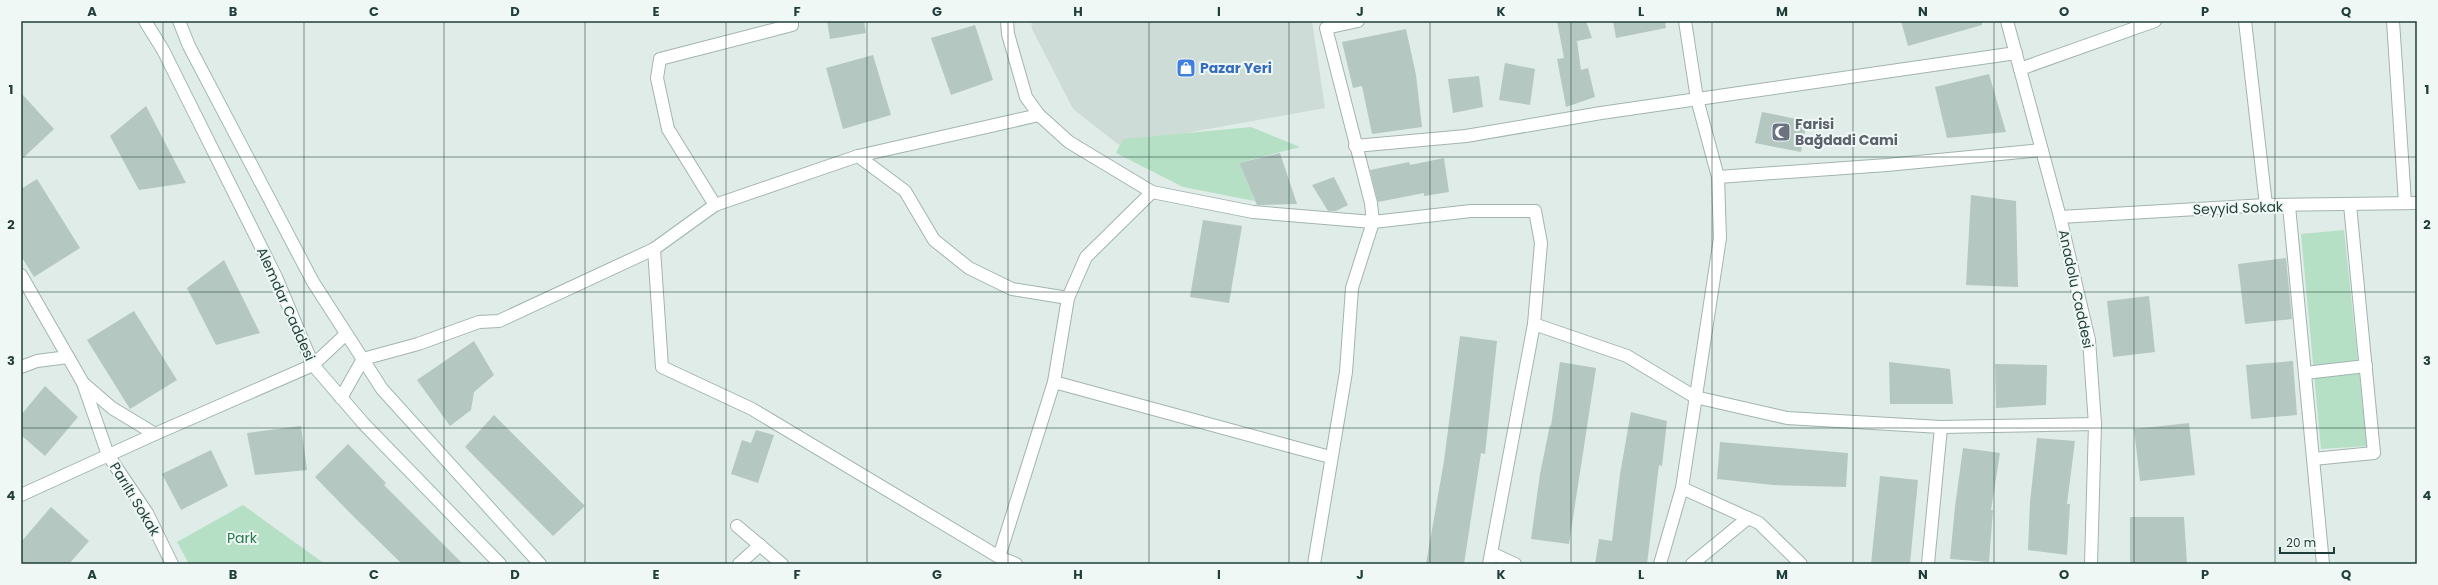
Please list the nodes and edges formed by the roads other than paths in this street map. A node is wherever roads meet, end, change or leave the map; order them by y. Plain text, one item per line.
1 (145, 21) edge
2 (179, 21) edge
3 (792, 21) edge
4 (1007, 21) edge
5 (1358, 21) edge
6 (1685, 21) edge
7 (2007, 21) edge
8 (2155, 21) edge
9 (2245, 21) edge
10 (2393, 21) edge
11 (1325, 24) edge
12 (2016, 53) junction
13 (2020, 69) junction
14 (1698, 99) junction
15 (1039, 115) junction
16 (1355, 146) junction
17 (2041, 150) junction
18 (858, 156) junction
19 (1718, 177) junction
20 (1152, 192) junction
21 (2405, 203) junction
22 (2417, 203) edge
23 (715, 205) junction
24 (2266, 205) junction
25 (2350, 205) junction
26 (2289, 206) junction
27 (2060, 217) junction
28 (1373, 222) junction
29 (654, 249) junction
30 (21, 275) edge
31 (1068, 298) junction
32 (1534, 324) junction
33 (346, 334) junction
34 (68, 357) junction
35 (363, 359) junction
36 (313, 365) junction
37 (2366, 366) junction
38 (21, 367) edge
39 (2305, 373) junction
40 (1054, 382) junction
41 (83, 383) junction
42 (1695, 397) junction
43 (341, 398) junction
44 (2094, 424) junction
45 (1941, 427) junction
46 (155, 434) junction
47 (108, 455) junction
48 (1330, 456) junction
49 (2313, 460) junction
50 (1682, 488) junction
51 (21, 495) edge
52 (1748, 518) junction
53 (737, 526) dead end
54 (760, 545) junction
55 (999, 557) junction
56 (1490, 559) edge
57 (172, 564) edge
58 (500, 564) edge
59 (540, 564) edge
60 (739, 564) edge
61 (782, 564) edge
62 (1016, 564) edge
63 (1314, 564) edge
64 (1515, 564) edge
65 (1660, 564) edge
66 (1692, 564) edge
67 (1801, 564) edge
68 (1928, 564) edge
69 (2092, 564) edge
70 (2324, 564) edge

1 - 36 street, Alemdar Caddesi
2 - 33 street
3 - 23 street
4 - 15 street
5 - 11 street
6 - 14 street
7 - 12 street, Anadolu Caddesi
8 - 13 street
9 - 24 street
10 - 21 street
11 - 16 street
12 - 13 street, Anadolu Caddesi
12 - 14 street
13 - 17 street, Anadolu Caddesi
14 - 16 street
14 - 19 street
15 - 18 street
15 - 20 street
16 - 28 street
17 - 19 street
17 - 27 street, Anadolu Caddesi
18 - 23 street
18 - 31 street
19 - 42 street
20 - 28 street
20 - 31 street
21 - 22 street, Seyyid Sokak
21 - 25 street, Seyyid Sokak
23 - 29 street
24 - 26 street, Seyyid Sokak
24 - 27 street, Seyyid Sokak
25 - 26 street, Seyyid Sokak
25 - 37 street
26 - 39 street
27 - 44 street, Anadolu Caddesi
28 - 32 street
28 - 48 street
29 - 35 street
29 - 55 street
30 - 34 street
31 - 40 street
32 - 42 street
32 - 56 street
33 - 35 street
33 - 36 street
34 - 38 street
34 - 41 street
35 - 43 street
35 - 59 street
36 - 43 street, Alemdar Caddesi
36 - 46 street
37 - 39 street
37 - 49 street
39 - 49 street
40 - 48 street
40 - 55 street
41 - 46 street
41 - 47 street, Parıltı Sokak
42 - 45 street
42 - 50 street
43 - 58 street, Alemdar Caddesi
44 - 45 street
44 - 69 street, Anadolu Caddesi
45 - 68 street
46 - 47 street
47 - 51 street
47 - 57 street, Parıltı Sokak
48 - 63 street
49 - 70 street
50 - 52 street
50 - 65 street
52 - 66 street
52 - 67 street
53 - 54 street
54 - 60 street
54 - 61 street
55 - 62 street
56 - 64 street

